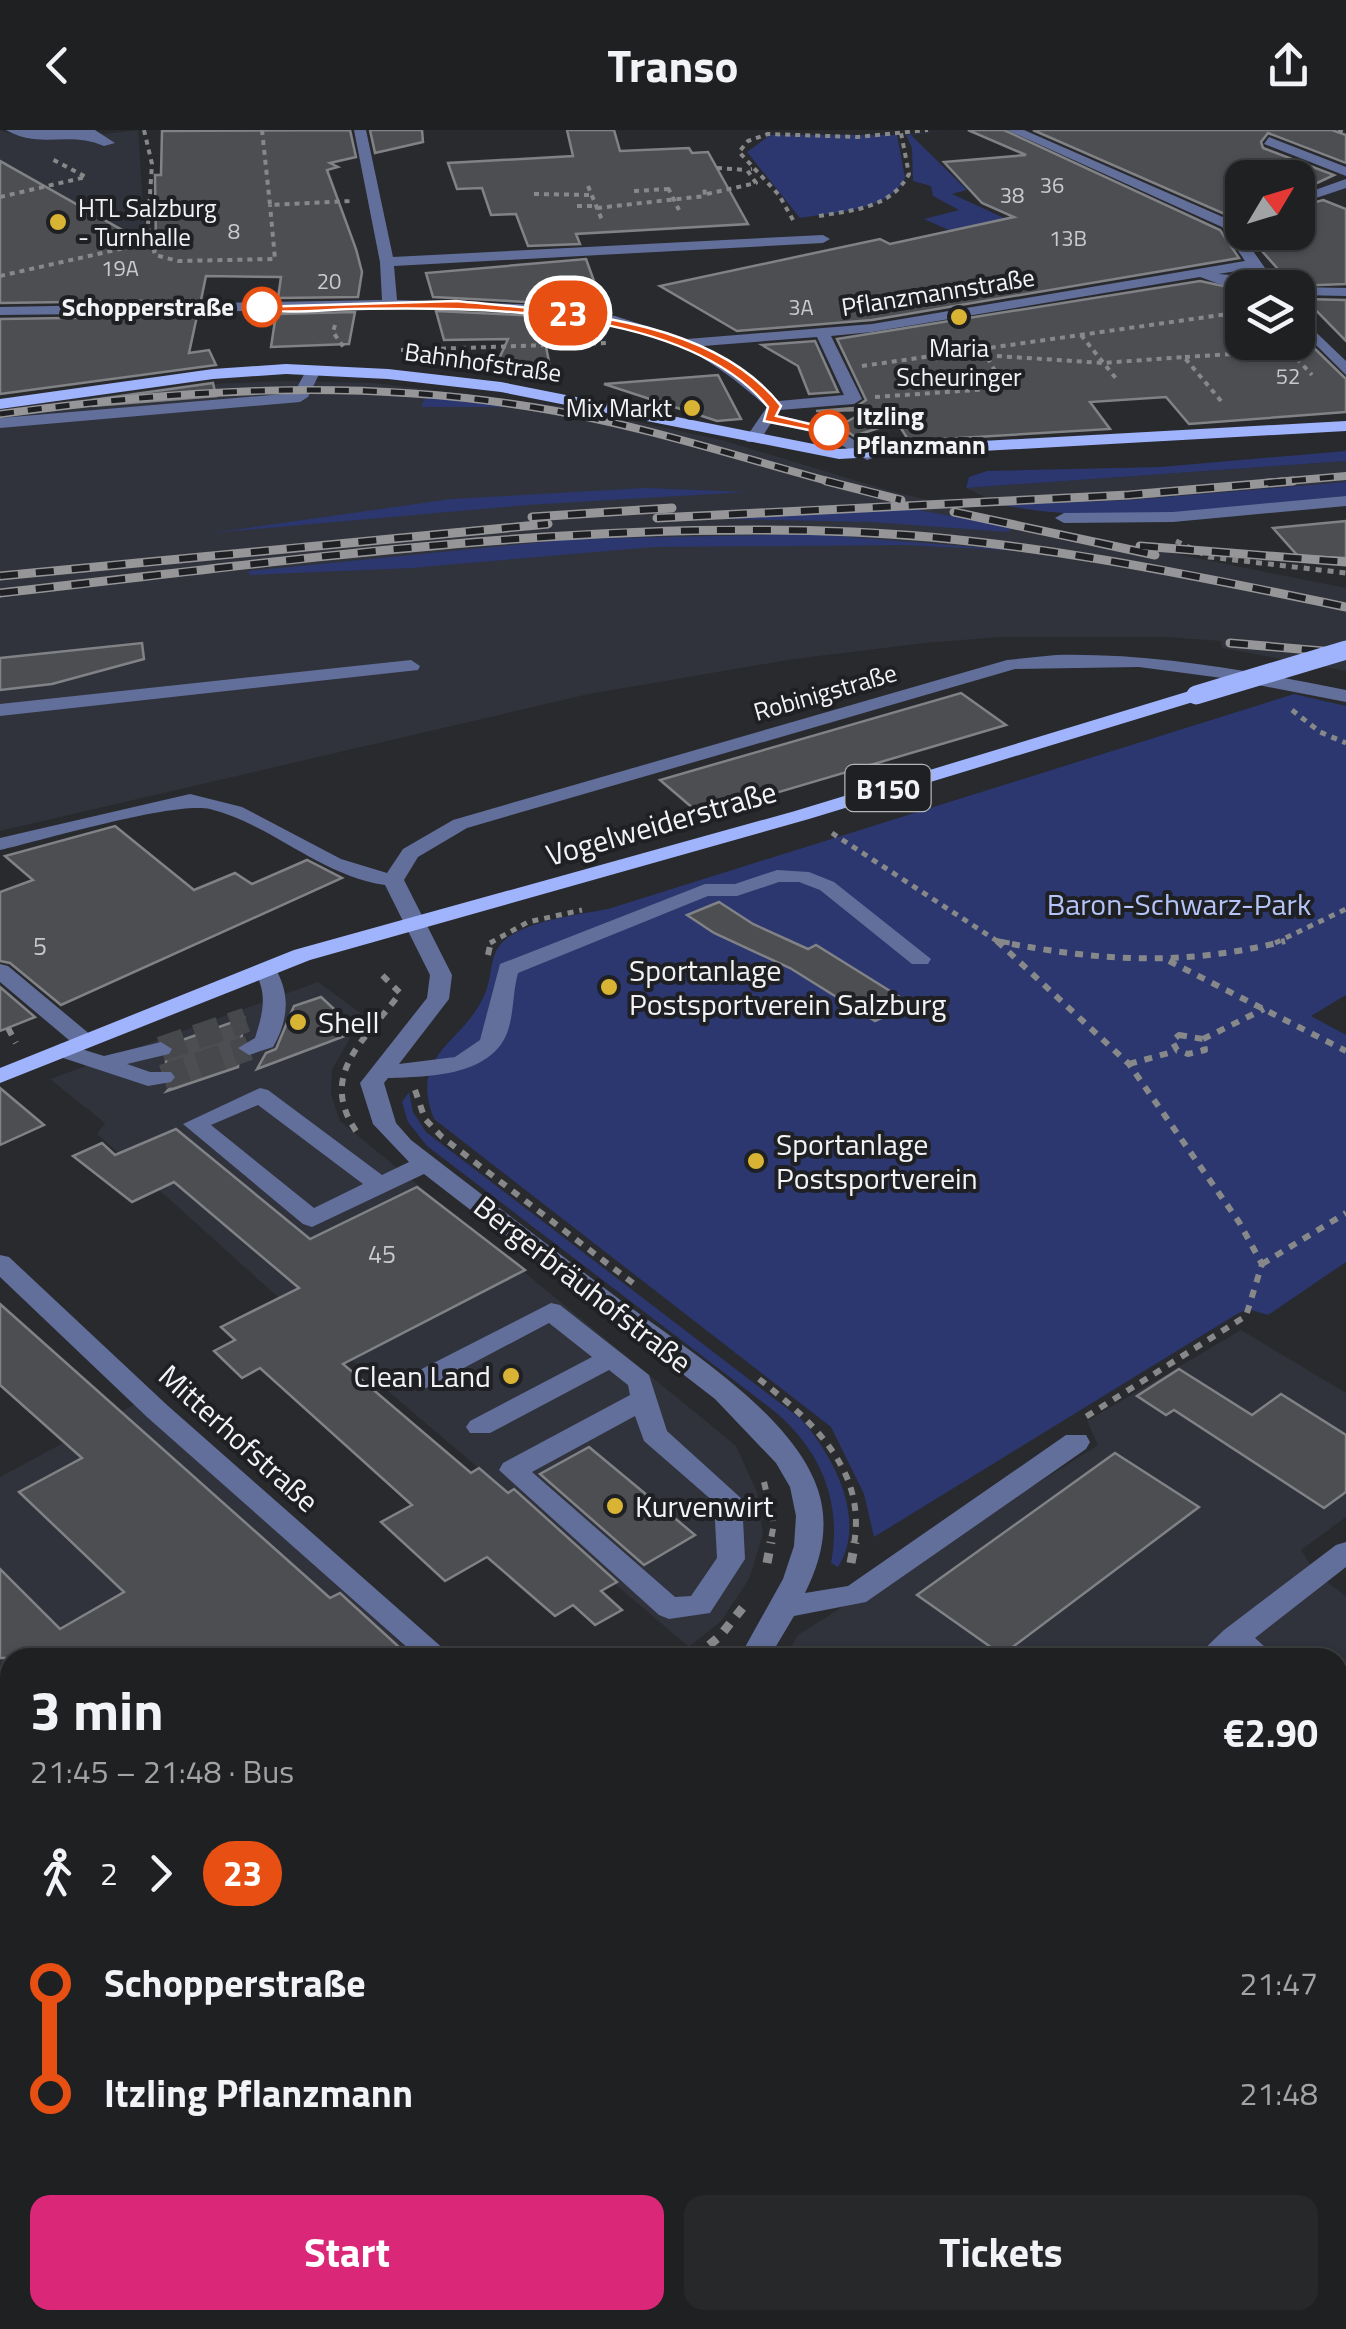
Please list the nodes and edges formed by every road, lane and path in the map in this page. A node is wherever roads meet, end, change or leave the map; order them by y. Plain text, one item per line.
1 (12, 130) edge
2 (87, 130) edge
3 (144, 130) edge
4 (262, 130) edge
5 (360, 130) edge
6 (928, 130) edge
7 (1013, 130) edge
8 (1338, 130) edge
9 (758, 133) edge
10 (901, 133) junction
11 (1346, 133) edge
12 (37, 136) junction
13 (1269, 141) dead end
14 (109, 143) dead end
15 (49, 149) joint
16 (717, 168) dead end
17 (754, 169) junction
18 (747, 170) junction
19 (1346, 172) edge
20 (1346, 183) edge
21 (704, 185) dead end
22 (588, 186) dead end
23 (534, 194) dead end
24 (592, 194) junction
25 (706, 194) junction
26 (1315, 194) edge
27 (0, 197) edge
28 (374, 200) junction
29 (674, 200) junction
30 (624, 204) junction
31 (270, 205) junction
32 (577, 206) dead end
33 (596, 207) junction
34 (679, 210) dead end
35 (812, 217) dead end
36 (602, 220) dead end
37 (794, 222) dead end
38 (1225, 223) edge
39 (824, 239) dead end
40 (151, 242) junction
41 (1245, 250) edge
42 (387, 262) junction
43 (1250, 264) junction
44 (1256, 270) edge
45 (1199, 271) junction
46 (0, 276) edge
47 (1225, 281) edge
48 (1315, 291) edge
49 (1346, 292) edge
50 (390, 305) junction
51 (339, 306) junction
52 (0, 312) edge
53 (1225, 314) edge
54 (320, 332) dead end
55 (334, 332) junction
56 (823, 334) junction
57 (1080, 334) junction
58 (1315, 339) edge
59 (622, 342) dead end
60 (683, 343) junction
61 (1315, 348) edge
62 (1323, 348) junction
63 (979, 350) junction
64 (388, 351) dead end
65 (951, 353) junction
66 (1225, 354) edge
67 (986, 356) junction
68 (1184, 357) junction
69 (337, 358) dead end
70 (1299, 360) edge
71 (1103, 363) junction
72 (841, 369) junction
73 (313, 370) junction
74 (1346, 370) edge
75 (1312, 374) dead end
76 (1118, 381) dead end
77 (854, 400) junction
78 (1222, 402) dead end
79 (0, 404) edge
80 (772, 412) junction
81 (0, 422) edge
82 (1346, 426) edge
83 (1346, 434) edge
84 (1288, 438) junction
85 (753, 439) junction
86 (1346, 442) edge
87 (896, 454) junction
88 (867, 455) junction
89 (1346, 501) edge
90 (1064, 518) dead end
91 (1172, 540) dead end
92 (1346, 573) edge
93 (1346, 650) edge
94 (411, 666) dead end
95 (1346, 696) edge
96 (1285, 701) dead end
97 (0, 710) edge
98 (1346, 742) edge
99 (832, 833) dead end
100 (0, 844) edge
101 (393, 880) junction
102 (1346, 909) edge
103 (414, 924) junction
104 (997, 941) junction
105 (920, 959) dead end
106 (1168, 961) junction
107 (264, 970) junction
108 (0, 971) edge
109 (1265, 1008) junction
110 (8, 1028) dead end
111 (247, 1034) tunnel mouth
112 (1203, 1039) junction
113 (15, 1042) dead end
114 (73, 1046) junction
115 (1177, 1050) junction
116 (1346, 1050) edge
117 (162, 1063) tunnel mouth
118 (1129, 1064) junction
119 (378, 1071) junction
120 (0, 1076) edge
121 (426, 1164) junction
122 (381, 1186) junction
123 (1346, 1212) edge
124 (0, 1262) edge
125 (1262, 1264) junction
126 (610, 1358) junction
127 (680, 1359) junction
128 (417, 1382) dead end
129 (642, 1390) junction
130 (480, 1428) dead end
131 (1076, 1442) joint
132 (760, 1470) dead end
133 (1346, 1552) edge
134 (767, 1565) dead end
135 (786, 1607) junction
136 (1234, 1638) junction
137 (428, 1648) edge
138 (760, 1648) edge
139 (1222, 1648) edge
140 (1248, 1648) edge

1 - 12 street
2 - 12 street
2 - 14 street
3 - 40 path
4 - 31 path
5 - 28 street
6 - 10 path
7 - 38 street
8 - 11 path
9 - 10 path
9 - 17 path
10 - 35 path
12 - 15 street
13 - 19 street
15 - 27 path
16 - 18 path
17 - 18 path
17 - 37 path
18 - 25 path
20 - 26 street
21 - 25 path
22 - 24 path
23 - 24 path
24 - 33 path
25 - 29 path
28 - 31 path
28 - 42 street
29 - 30 path
29 - 30 path
29 - 34 path
30 - 33 path
31 - 40 path
32 - 33 path
33 - 36 path
39 - 42 street
40 - 46 path
41 - 43 street
42 - 50 street
43 - 44 street
43 - 45 street, Pflanzmannstraße
45 - 47 street, Pflanzmannstraße
45 - 56 street, Pflanzmannstraße
48 - 49 street
50 - 51 street
50 - 60 street
51 - 52 street
51 - 55 path
53 - 57 path
54 - 55 path
55 - 69 path
56 - 60 street, Pflanzmannstraße
56 - 72 street
57 - 63 path
57 - 71 path
58 - 62 street
59 - 64 path, Bahnhofstraße
60 - 80 street
61 - 62 path
62 - 74 street
63 - 65 path
63 - 67 path
65 - 67 path
65 - 72 path
66 - 68 path
67 - 71 path
67 - 77 path
68 - 71 path
68 - 78 path
70 - 75 path
71 - 76 path
72 - 77 street
73 - 79 main road, Bahnhofstraße
73 - 81 street
73 - 85 main road, Bahnhofstraße
77 - 80 street
80 - 85 street
80 - 88 street
82 - 87 main road, Bahnhofstraße
83 - 84 main road, Bahnhofstraße
84 - 86 main road
84 - 87 main road, Bahnhofstraße
85 - 88 main road, Bahnhofstraße
87 - 88 main road, Bahnhofstraße
89 - 90 street
91 - 92 path
93 - 103 main road, Vogelweiderstraße / B150, bridge
94 - 97 street
95 - 101 street, Robinigstraße
96 - 98 path
99 - 104 path
100 - 101 street
101 - 103 street
102 - 106 path
103 - 107 main road, Vogelweiderstraße / B150
103 - 119 street
104 - 106 path
104 - 118 path
105 - 119 street
106 - 109 path
107 - 111 street
107 - 114 main road, Vogelweiderstraße / B150
108 - 114 street
109 - 112 path
109 - 116 path
110 - 113 path
112 - 115 path
112 - 115 path
114 - 117 street
114 - 120 main road, Vogelweiderstraße / B150
115 - 118 path
118 - 125 path
119 - 121 street, Bergerbräuhofstraße
121 - 122 street
121 - 127 street, Bergerbräuhofstraße
122 - 122 street
123 - 125 path
124 - 137 street, Mitterhofstraße
125 - 131 path
126 - 128 street
126 - 129 street
126 - 130 street
127 - 129 street
127 - 135 street, Bergerbräuhofstraße
129 - 129 street
131 - 135 street
132 - 134 path
133 - 136 street
135 - 138 street, Bergerbräuhofstraße
136 - 139 street
136 - 140 street

